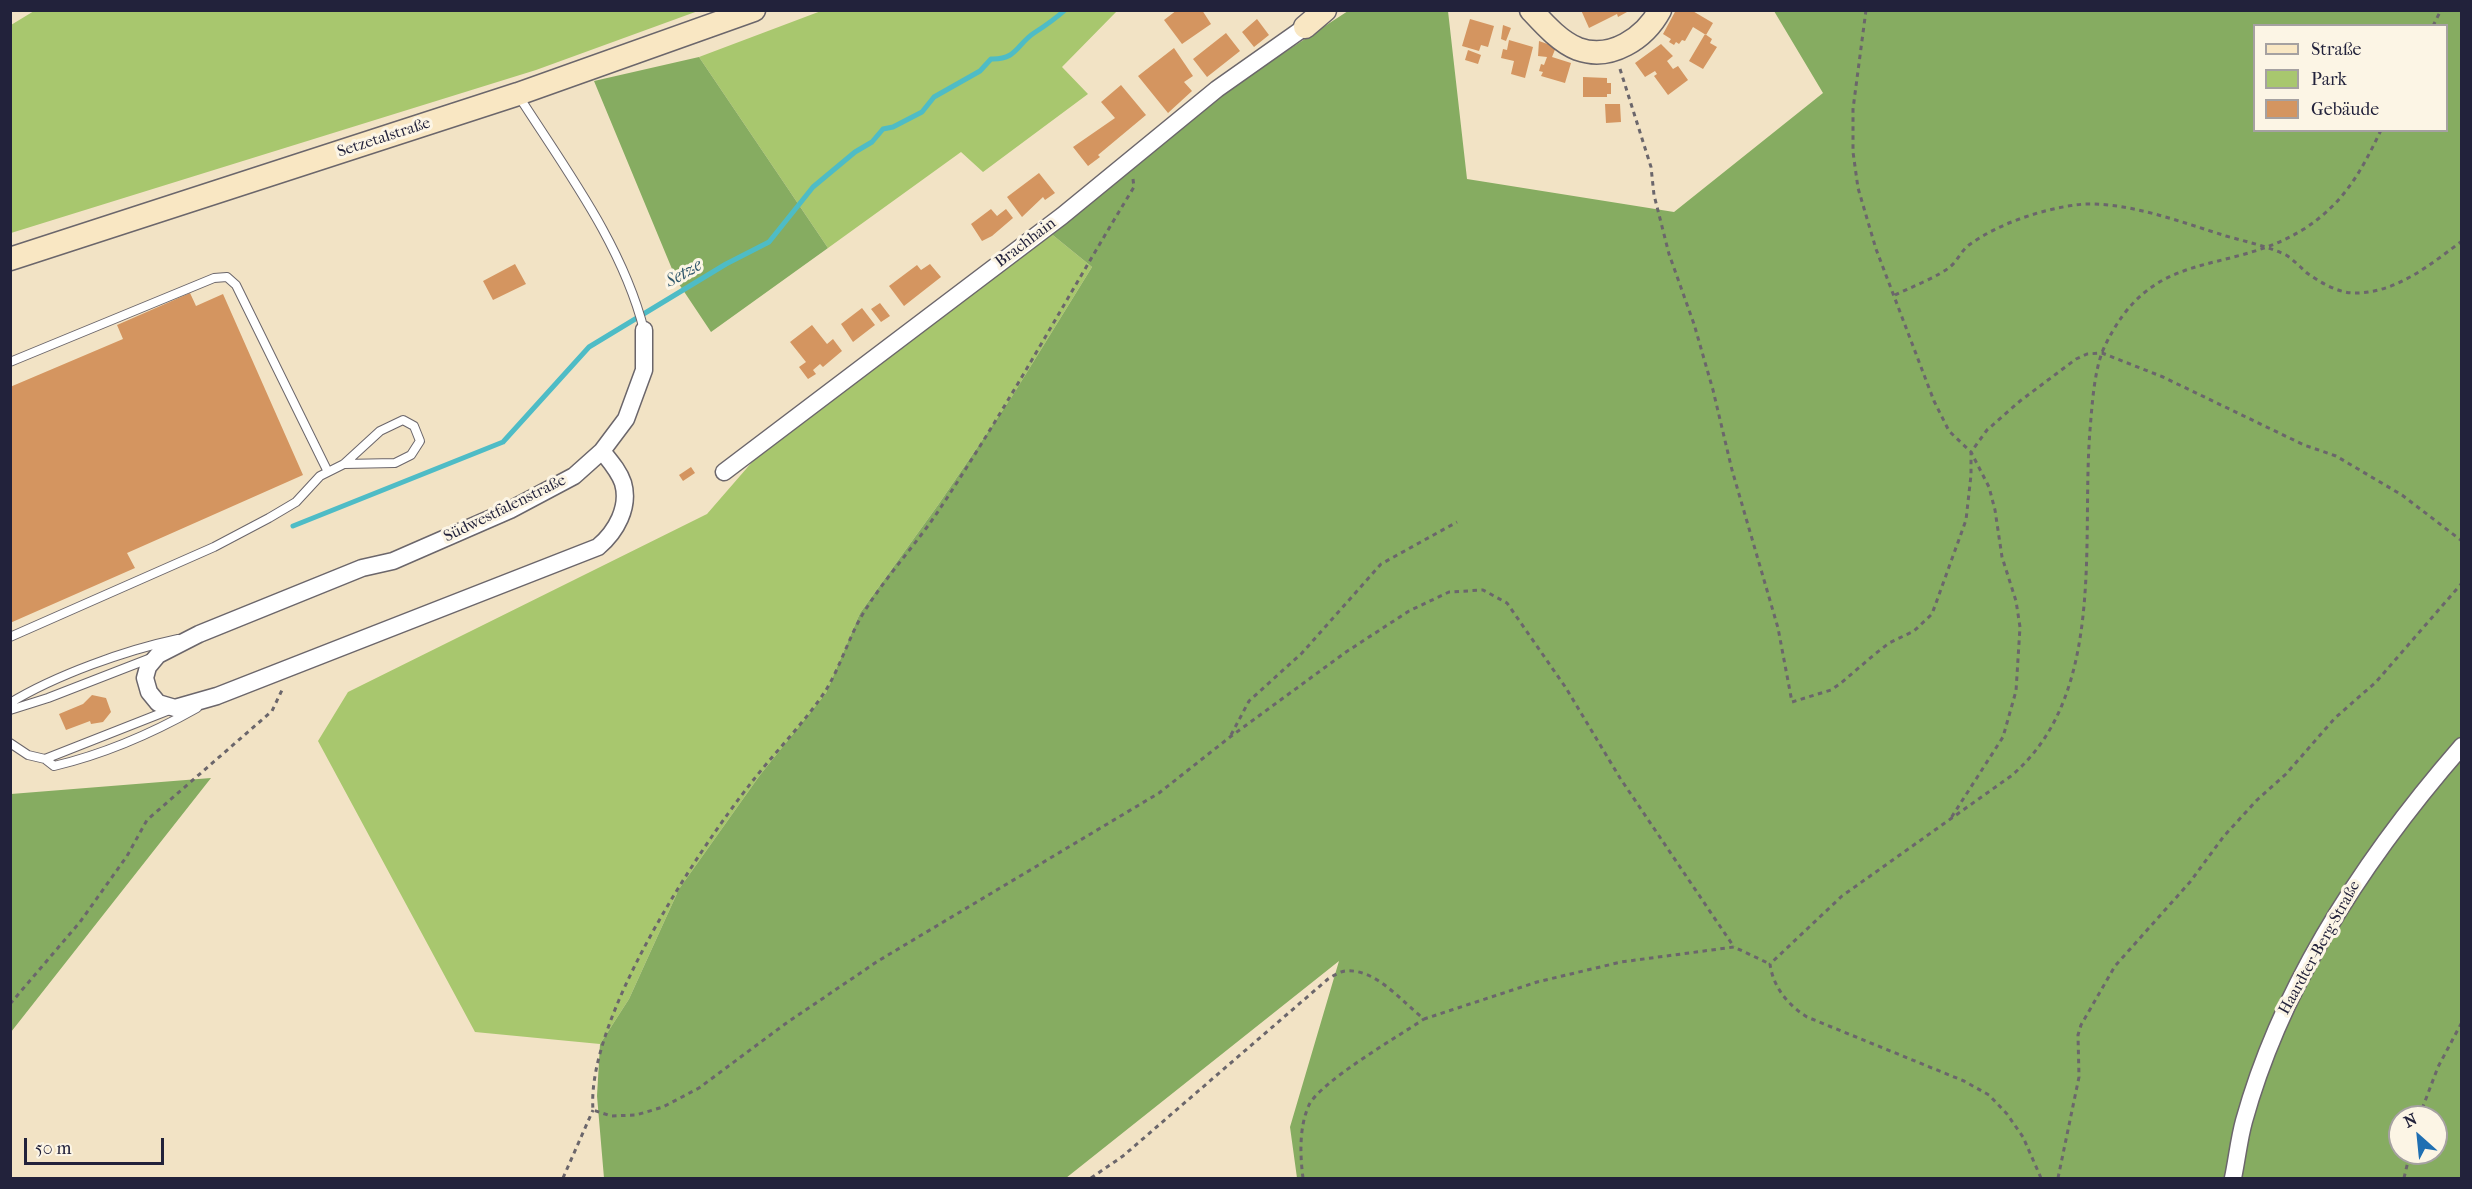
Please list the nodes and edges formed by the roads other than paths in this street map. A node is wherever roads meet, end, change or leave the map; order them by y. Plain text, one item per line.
1 (754, 10) edge
2 (1325, 10) edge
3 (1531, 10) edge
4 (1660, 10) edge
5 (1307, 19) edge
6 (518, 94) junction
7 (10, 259) edge
8 (645, 330) joint
9 (10, 362) edge
10 (602, 451) junction
11 (344, 464) junction
12 (328, 472) junction
13 (724, 472) dead end
14 (199, 634) junction
15 (10, 637) edge
16 (158, 655) junction
17 (217, 696) junction
18 (10, 702) edge
19 (175, 708) junction
20 (10, 710) edge
21 (10, 743) edge
22 (2462, 746) edge
23 (45, 759) junction
24 (2233, 1179) edge

1 - 6 street, Setzetalstraße
2 - 5 street, Brachhain
3 - 4 street
5 - 13 street, Brachhain
6 - 7 street, Setzetalstraße
6 - 8 lane, Südwestfalenstraße
8 - 10 street, Südwestfalenstraße
9 - 12 lane
10 - 14 street, Südwestfalenstraße
10 - 17 street
11 - 11 lane
11 - 12 lane
12 - 15 lane
14 - 16 street, Südwestfalenstraße
14 - 18 lane
16 - 19 street
16 - 20 lane
17 - 19 street
17 - 23 lane
19 - 23 lane
21 - 23 lane
22 - 24 street, Haardter-Berg-Straße

